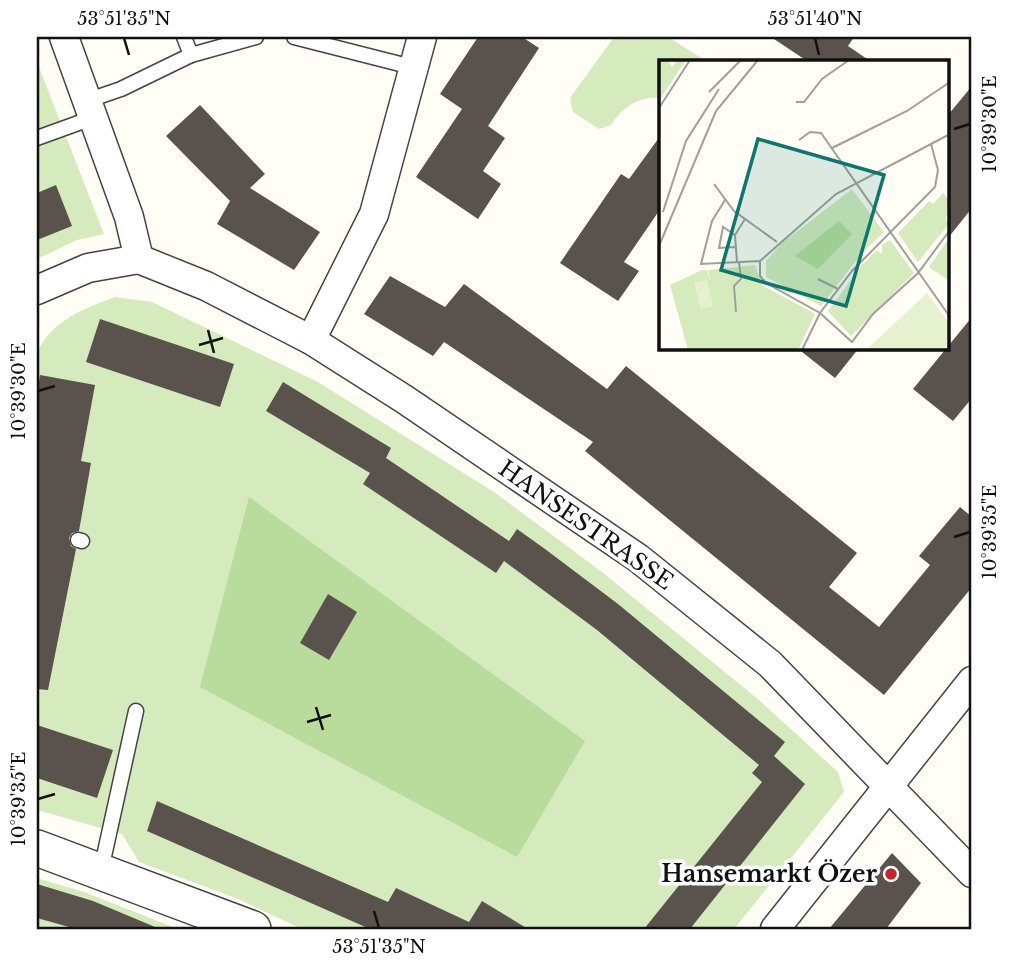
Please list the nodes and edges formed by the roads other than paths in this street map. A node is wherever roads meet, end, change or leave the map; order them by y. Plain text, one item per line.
1 (64, 37) edge
2 (184, 37) edge
3 (256, 37) edge
4 (294, 37) edge
5 (422, 37) edge
6 (191, 55) junction
7 (412, 66) junction
8 (92, 108) junction
9 (37, 138) edge
10 (139, 259) junction
11 (37, 290) edge
12 (311, 340) junction
13 (972, 681) edge
14 (136, 711) dead end
15 (889, 785) junction
16 (37, 848) edge
17 (101, 870) junction
18 (972, 873) edge
19 (253, 929) edge
20 (775, 929) edge

1 - 8 street
2 - 6 lane
3 - 6 lane
4 - 7 lane
5 - 7 street
6 - 8 lane
7 - 12 street
8 - 9 lane
8 - 10 street
10 - 11 street
10 - 12 street, HANSESTRASSE
12 - 15 street, HANSESTRASSE
13 - 15 street
14 - 17 lane
15 - 18 street, HANSESTRASSE
15 - 20 street
16 - 17 street
17 - 19 street

